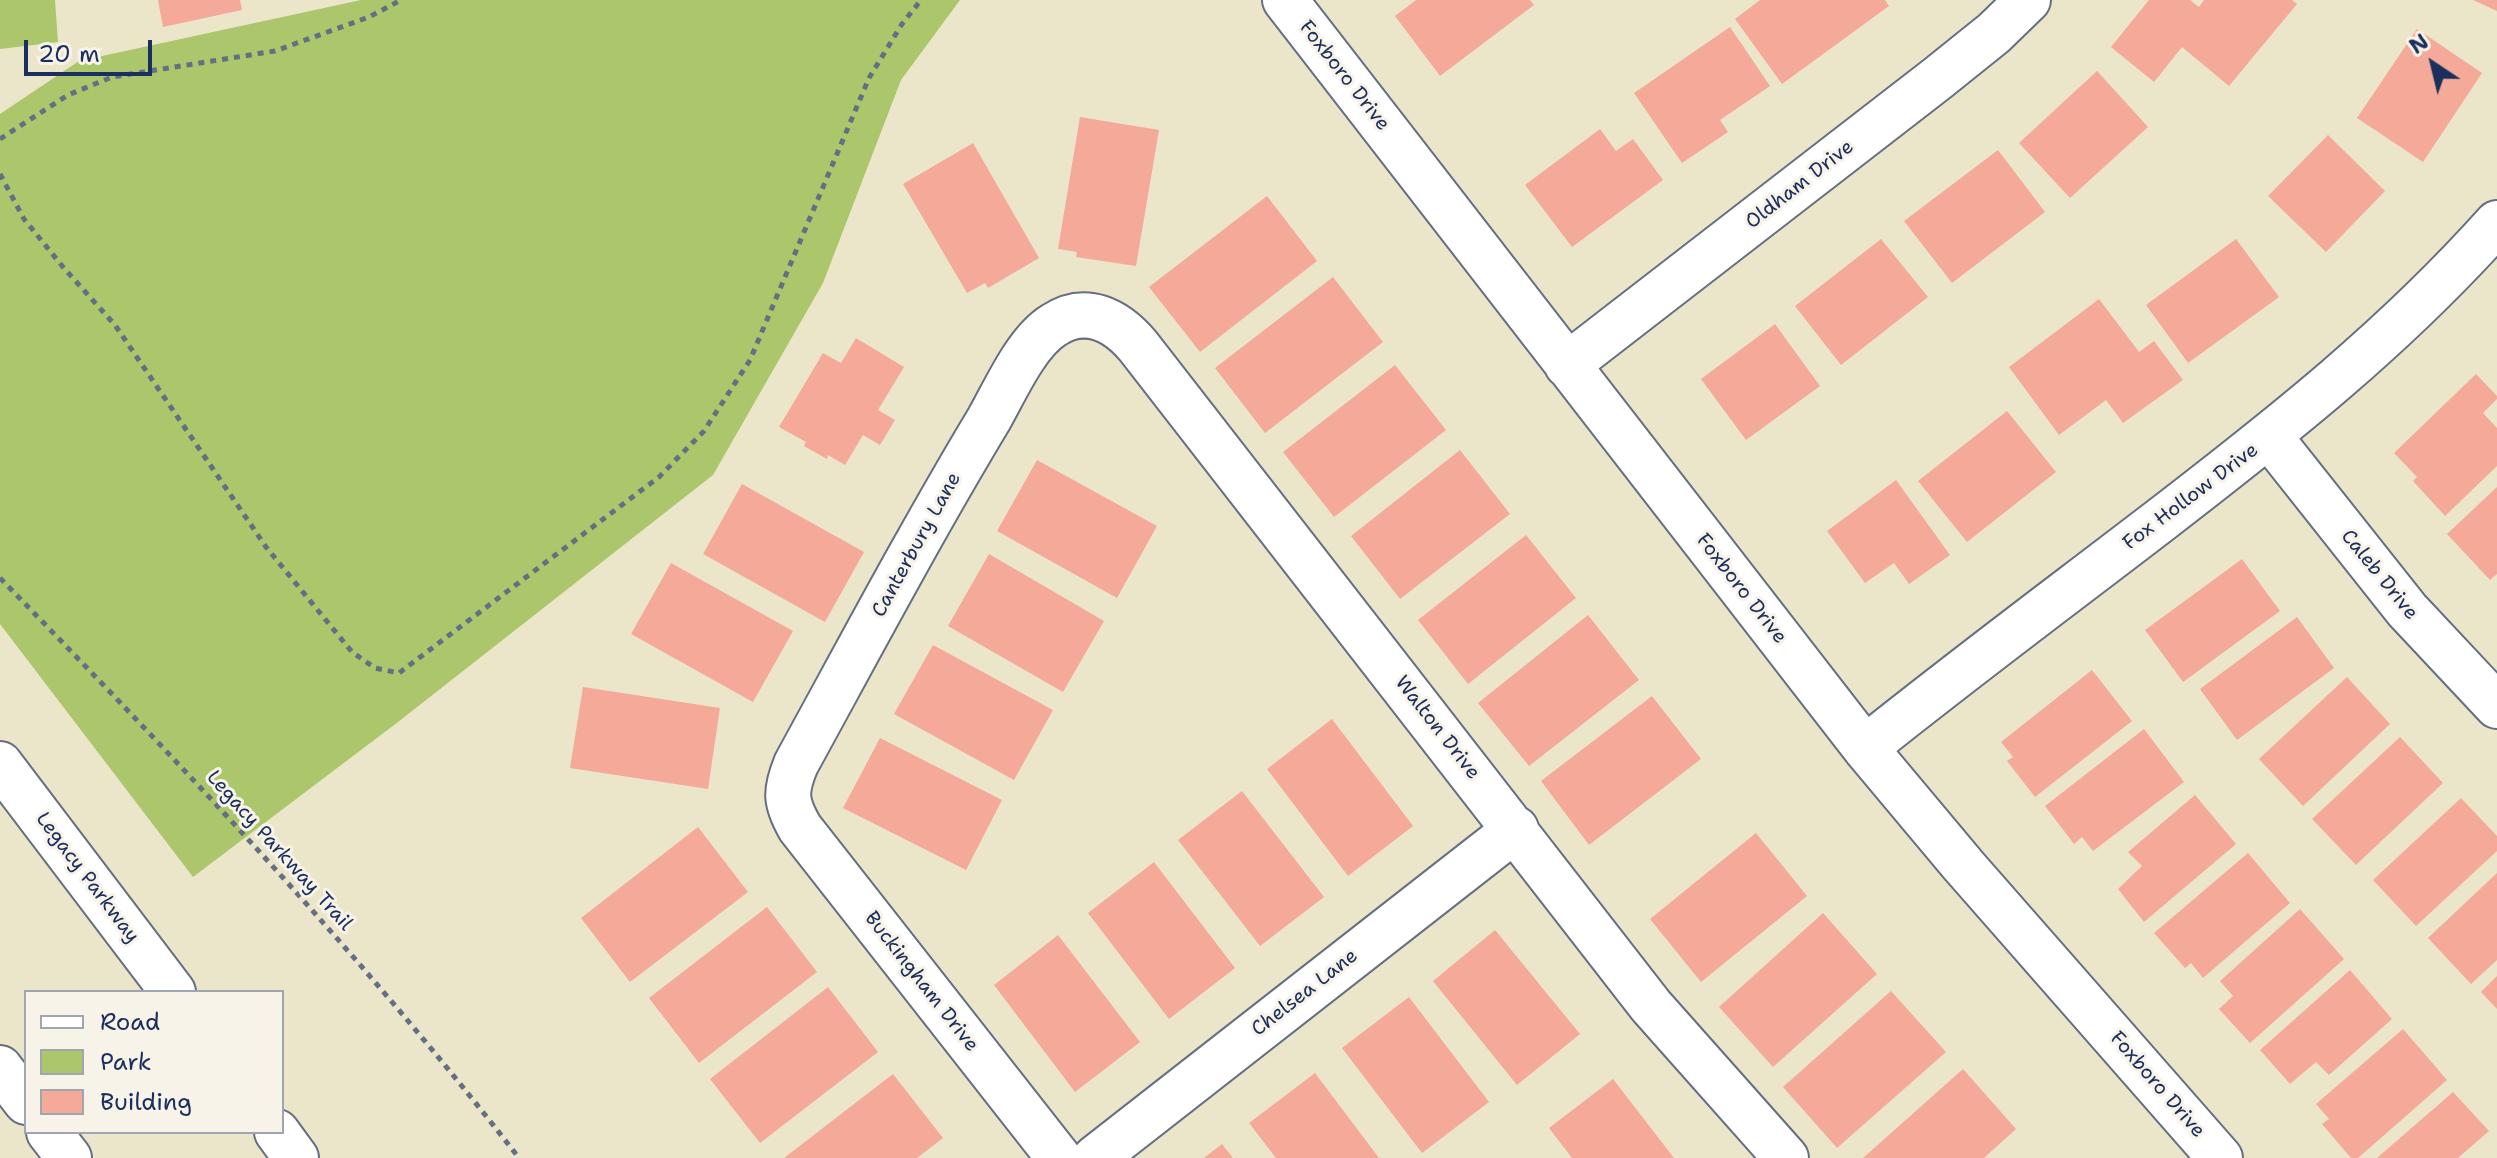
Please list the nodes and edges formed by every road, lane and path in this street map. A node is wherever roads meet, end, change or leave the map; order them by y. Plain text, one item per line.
1 (401, 0) edge
2 (921, 0) edge
3 (1285, 0) edge
4 (2028, 0) edge
5 (0, 138) edge
6 (0, 174) edge
7 (2497, 223) edge
8 (1081, 315) joint
9 (1567, 365) junction
10 (2269, 436) junction
11 (0, 578) edge
12 (2497, 706) edge
13 (1865, 748) junction
14 (0, 764) edge
15 (787, 802) joint
16 (1516, 829) junction
17 (171, 990) edge
18 (0, 1068) edge
19 (24, 1099) edge
20 (51, 1134) edge
21 (278, 1134) edge
22 (69, 1158) edge
23 (296, 1158) edge
24 (519, 1158) edge
25 (1059, 1158) edge
26 (1095, 1158) edge
27 (1786, 1158) edge
28 (2220, 1158) edge

1 - 5 path
2 - 6 path
3 - 9 main road, Foxboro Drive
4 - 9 main road, Oldham Drive
7 - 10 main road, Fox Hollow Drive
8 - 15 main road, Canterbury Lane
8 - 16 main road, Walton Drive
9 - 13 main road, Foxboro Drive
10 - 12 main road, Caleb Drive
10 - 13 main road, Fox Hollow Drive
11 - 24 path, Legacy Parkway Trail
13 - 28 main road, Foxboro Drive
14 - 17 main road, Legacy Parkway
15 - 25 main road, Buckingham Drive
16 - 26 main road, Chelsea Lane
16 - 27 main road, Walton Drive
18 - 19 main road
20 - 22 main road
21 - 23 main road

